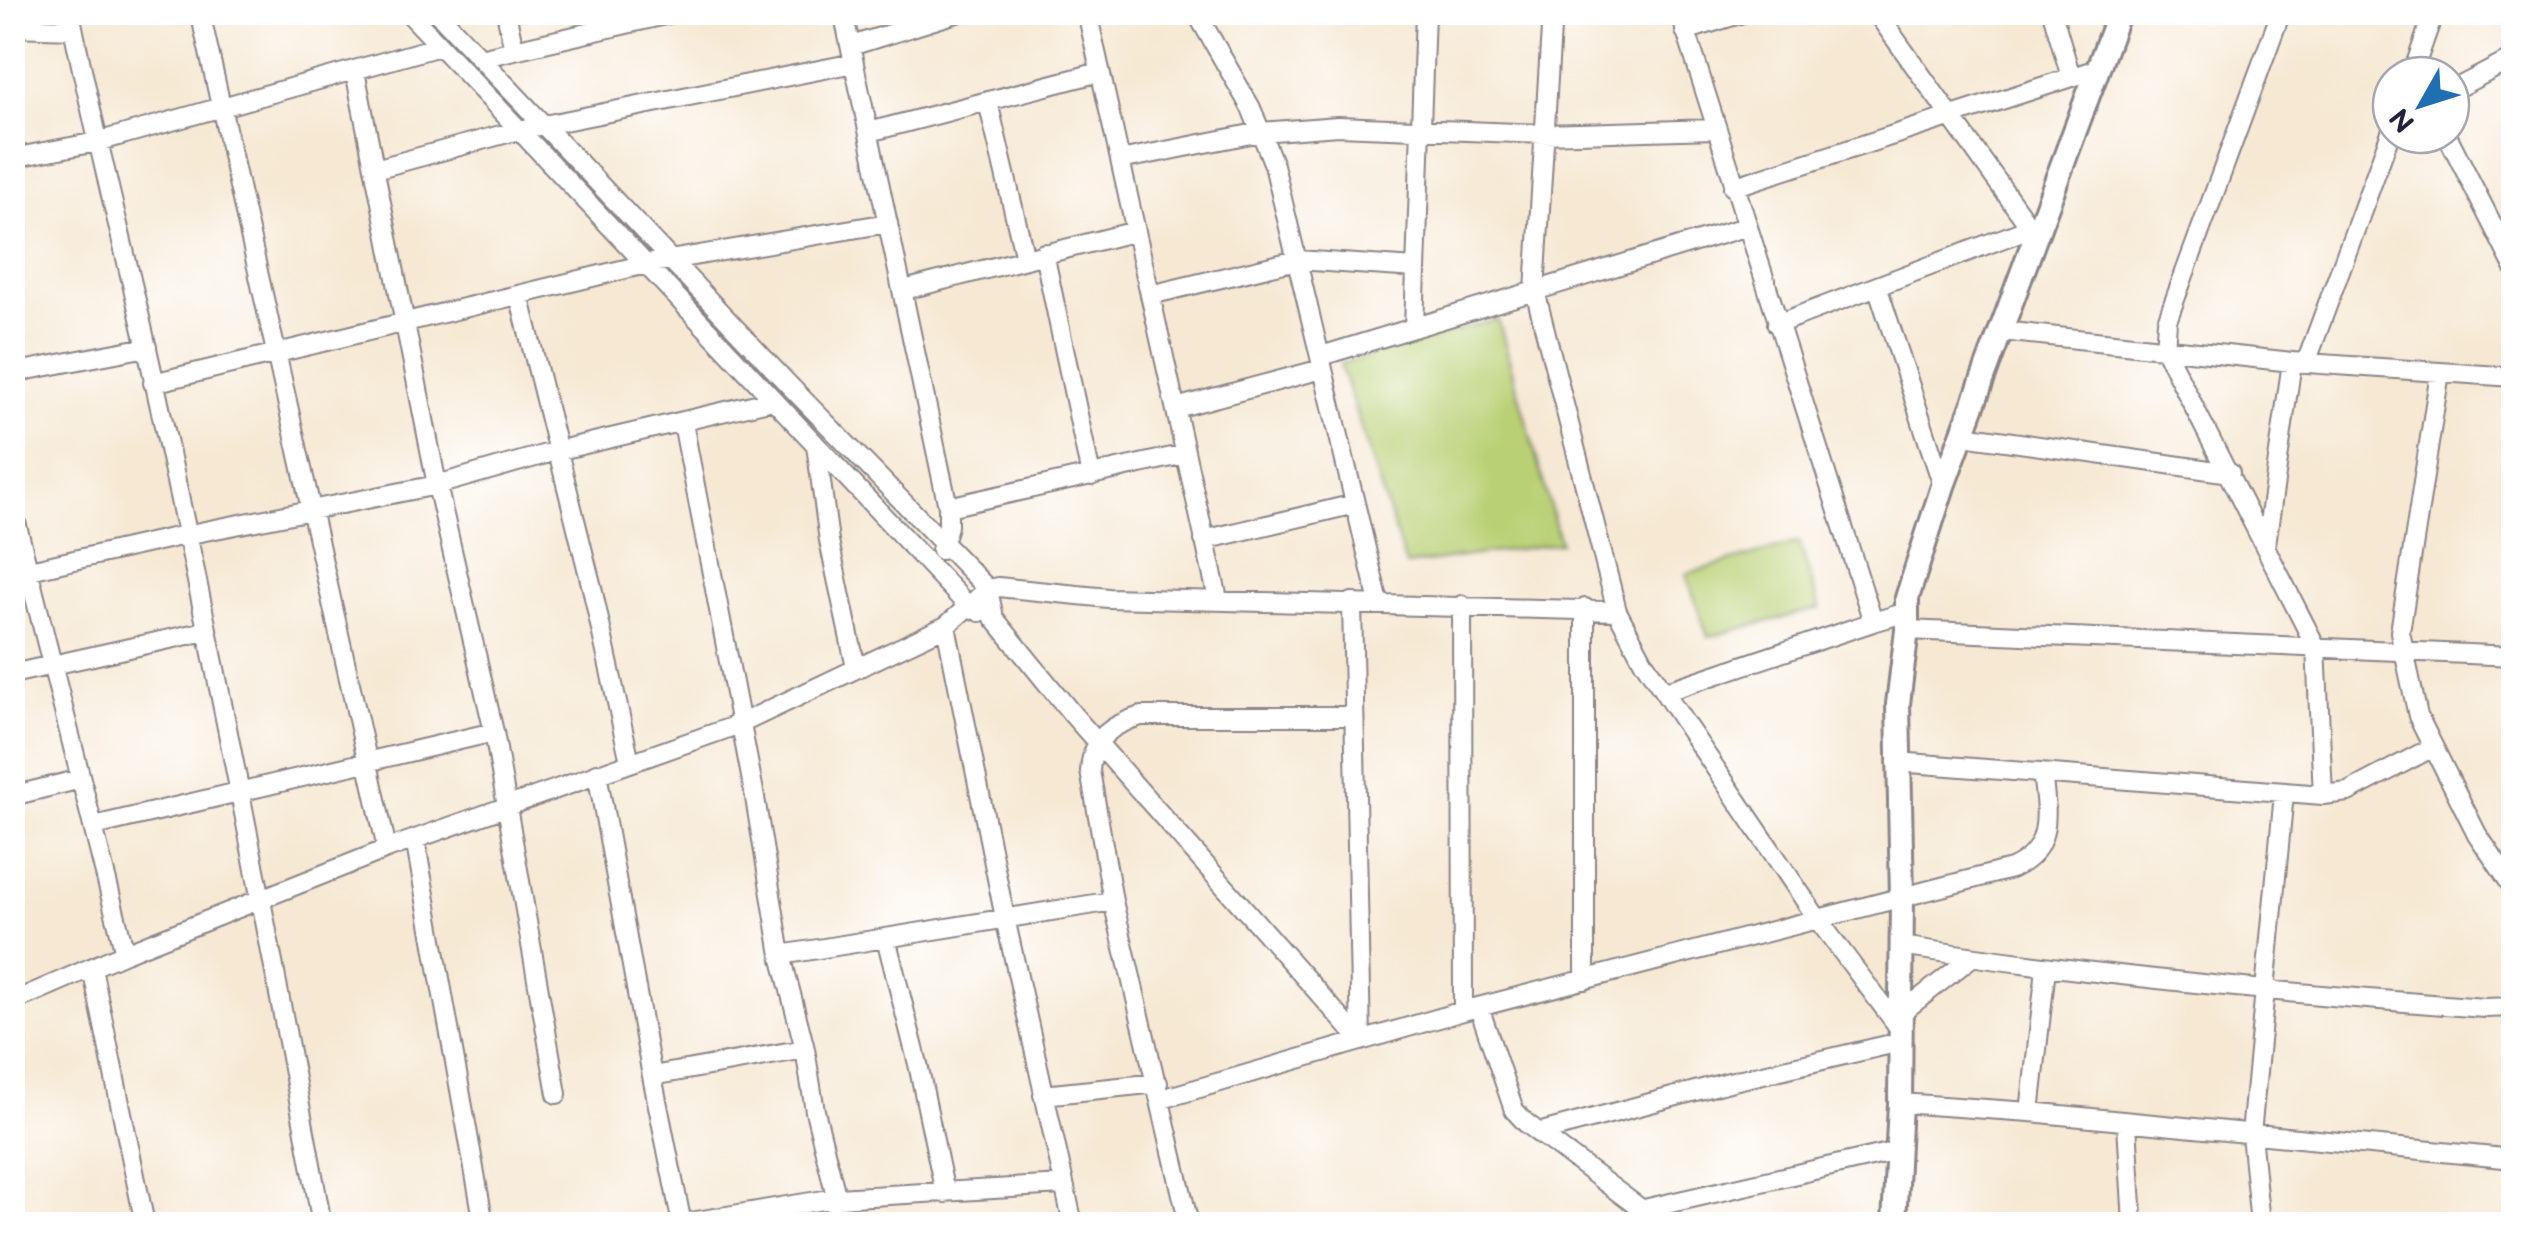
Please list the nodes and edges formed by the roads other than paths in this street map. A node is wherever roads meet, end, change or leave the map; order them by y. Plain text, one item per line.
1 (200, 12) edge
2 (408, 12) edge
3 (437, 12) edge
4 (506, 12) edge
5 (678, 12) edge
6 (844, 12) edge
7 (960, 12) edge
8 (1086, 12) edge
9 (1196, 12) edge
10 (1425, 12) edge
11 (1552, 12) edge
12 (1746, 12) edge
13 (1876, 12) edge
14 (2052, 12) edge
15 (2119, 12) edge
16 (2281, 12) edge
17 (2434, 12) edge
18 (646, 16) edge
19 (71, 20) edge
20 (1682, 22) edge
21 (12, 27) edge
22 (440, 46) junction
23 (514, 50) junction
24 (852, 55) junction
25 (2419, 55) edge
26 (480, 58) junction
27 (2514, 58) edge
28 (2098, 69) junction
29 (355, 71) junction
30 (1100, 72) junction
31 (2071, 77) junction
32 (2471, 81) edge
33 (988, 102) junction
34 (221, 108) junction
35 (1950, 116) junction
36 (544, 125) junction
37 (1715, 129) junction
38 (518, 130) junction
39 (869, 132) junction
40 (1261, 132) junction
41 (1421, 132) junction
42 (1544, 134) junction
43 (96, 142) junction
44 (2382, 155) edge
45 (2456, 155) edge
46 (12, 158) edge
47 (1120, 160) junction
48 (375, 169) junction
49 (1733, 187) junction
50 (888, 223) junction
51 (1748, 226) junction
52 (1136, 231) junction
53 (2034, 232) junction
54 (1044, 253) junction
55 (1025, 258) junction
56 (1297, 260) junction
57 (673, 262) junction
58 (646, 264) junction
59 (2514, 266) edge
60 (1416, 268) junction
61 (1877, 286) junction
62 (904, 290) junction
63 (1535, 290) junction
64 (519, 295) junction
65 (1150, 295) junction
66 (405, 323) junction
67 (1777, 324) junction
68 (1414, 328) junction
69 (2002, 331) junction
70 (147, 347) junction
71 (2164, 350) junction
72 (275, 353) junction
73 (1322, 362) junction
74 (2299, 362) junction
75 (2440, 372) junction
76 (12, 373) edge
77 (2514, 377) edge
78 (153, 384) junction
79 (773, 400) junction
80 (1176, 408) junction
81 (683, 423) junction
82 (1962, 434) junction
83 (816, 445) junction
84 (560, 450) junction
85 (1185, 454) junction
86 (2230, 473) junction
87 (1092, 476) junction
88 (437, 485) junction
89 (1943, 486) junction
90 (1355, 504) junction
91 (12, 506) edge
92 (948, 507) junction
93 (311, 510) junction
94 (185, 535) junction
95 (1204, 540) junction
96 (943, 543) junction
97 (2266, 544) junction
98 (934, 570) junction
99 (21, 572) edge
100 (988, 590) junction
101 (1218, 599) junction
102 (1352, 602) junction
103 (1379, 603) junction
104 (1462, 604) junction
105 (969, 608) junction
106 (1585, 608) junction
107 (1617, 611) junction
108 (994, 618) junction
109 (1907, 621) junction
110 (1873, 622) junction
111 (946, 626) junction
112 (206, 632) junction
113 (2316, 647) junction
114 (2403, 651) junction
115 (2514, 656) edge
116 (52, 664) junction
117 (856, 668) junction
118 (12, 674) edge
119 (1664, 692) junction
120 (1354, 716) junction
121 (740, 724) junction
122 (494, 732) junction
123 (1098, 742) junction
124 (2433, 746) junction
125 (367, 762) junction
126 (630, 762) junction
127 (1898, 762) junction
128 (597, 773) junction
129 (2042, 773) junction
130 (81, 779) junction
131 (239, 794) junction
132 (2284, 794) junction
133 (2323, 795) junction
134 (12, 796) edge
135 (504, 805) junction
136 (94, 826) junction
137 (415, 839) junction
138 (386, 849) junction
139 (2514, 889) edge
140 (1902, 898) junction
141 (262, 900) junction
142 (1113, 901) junction
143 (1005, 918) junction
144 (1819, 920) junction
145 (886, 938) junction
146 (1902, 946) junction
147 (125, 953) junction
148 (781, 955) junction
149 (1972, 957) junction
150 (92, 968) junction
151 (2046, 968) junction
152 (1585, 980) junction
153 (2266, 992) junction
154 (12, 1002) edge
155 (2514, 1007) edge
156 (1471, 1009) junction
157 (1900, 1028) junction
158 (1362, 1041) junction
159 (805, 1049) junction
160 (652, 1076) junction
161 (1160, 1091) junction
162 (557, 1094) dead end
163 (1043, 1094) junction
164 (1900, 1103) junction
165 (2030, 1112) junction
166 (2127, 1124) junction
167 (1538, 1133) junction
168 (2251, 1134) junction
169 (1898, 1151) junction
170 (2514, 1159) edge
171 (1064, 1186) junction
172 (945, 1193) junction
173 (836, 1198) junction
174 (1640, 1210) junction
175 (145, 1224) edge
176 (322, 1224) edge
177 (484, 1224) edge
178 (680, 1224) edge
179 (843, 1224) edge
180 (1073, 1224) edge
181 (1189, 1224) edge
182 (1661, 1224) edge
183 (1894, 1224) edge
184 (2132, 1224) edge
185 (2260, 1224) edge

1 - 34 street
2 - 22 street
3 - 26 street
4 - 23 street
5 - 18 street
6 - 24 street
7 - 24 street
8 - 30 street
9 - 40 street
10 - 41 street
11 - 42 street
12 - 20 street
13 - 35 street
14 - 31 street
15 - 28 street
16 - 71 street
17 - 25 street
18 - 23 street
19 - 21 street
19 - 43 street
20 - 37 street
22 - 29 street
22 - 38 street
23 - 26 street
24 - 36 street
24 - 39 street
26 - 36 street
27 - 32 street
28 - 31 street
28 - 53 street
29 - 34 street
29 - 48 street
30 - 33 street
30 - 47 street
31 - 35 street
33 - 39 street
33 - 55 street
34 - 43 street
34 - 72 street
35 - 49 street
35 - 53 street
36 - 38 street
36 - 57 street
37 - 42 street
37 - 49 street
38 - 48 street
38 - 58 street
39 - 50 street
40 - 41 street
40 - 47 street
40 - 56 street
41 - 42 street
41 - 60 street
42 - 63 street
43 - 46 street
43 - 70 street
44 - 74 street
45 - 59 street
47 - 52 street
48 - 66 street
49 - 51 street
50 - 57 street
50 - 62 street
51 - 63 street
51 - 67 street
52 - 54 street
52 - 65 street
53 - 61 street
53 - 69 street
54 - 55 street
54 - 87 street
55 - 62 street
56 - 60 street
56 - 65 street
56 - 73 street
57 - 58 street
57 - 96 street
58 - 64 street
58 - 79 street
60 - 68 street
61 - 67 street
61 - 89 street
62 - 92 street
63 - 68 street
63 - 107 street
64 - 66 street
64 - 84 street
65 - 80 street
66 - 72 street
66 - 88 street
67 - 110 street
68 - 73 street
69 - 71 street
69 - 82 street
70 - 76 street
70 - 78 street
71 - 74 street
71 - 86 street
72 - 78 street
72 - 93 street
73 - 80 street
73 - 90 street
74 - 75 street
74 - 97 street
75 - 77 street
75 - 114 street
78 - 94 street
79 - 81 street
79 - 83 street
80 - 85 street
81 - 84 street
81 - 121 street
82 - 86 street
82 - 89 street
83 - 98 street
83 - 117 street
84 - 88 street
84 - 126 street
85 - 87 street
85 - 95 street
86 - 97 street
87 - 92 street
88 - 93 street
88 - 122 street
89 - 109 street
90 - 95 street
90 - 103 street
91 - 99 street
92 - 96 street
93 - 94 street
93 - 125 street
94 - 99 street
94 - 112 street
95 - 101 street
96 - 98 street
96 - 100 street
97 - 113 street
98 - 105 street
99 - 116 street
100 - 101 street
100 - 105 street
100 - 108 street
101 - 102 street
102 - 103 street
102 - 120 street
103 - 104 street
104 - 106 street
104 - 156 street
105 - 108 street
105 - 111 street
106 - 107 street
106 - 152 street
107 - 119 street
108 - 123 street
109 - 110 street
109 - 113 street
109 - 127 street
110 - 119 street
111 - 117 street
111 - 143 street
112 - 116 street
112 - 131 street
113 - 114 street
113 - 133 street
114 - 115 street
114 - 124 street
116 - 118 street
116 - 130 street
117 - 121 street
119 - 144 street
120 - 123 street
120 - 158 street
121 - 126 street
121 - 148 street
122 - 125 street
122 - 135 street
123 - 142 street
123 - 158 street
124 - 133 street
124 - 139 street
125 - 131 street
125 - 138 street
126 - 128 street
127 - 129 street
127 - 140 street
128 - 135 street
128 - 160 street
129 - 132 street
129 - 140 street
130 - 134 street
130 - 136 street
131 - 136 street
131 - 141 street
132 - 133 street
132 - 153 street
135 - 137 street
135 - 162 street
136 - 147 street
137 - 138 street
137 - 177 street
138 - 141 street
140 - 144 street
140 - 146 street
141 - 147 street
141 - 176 street
142 - 143 street
142 - 161 street
143 - 145 street
143 - 163 street
144 - 152 street
144 - 157 street
145 - 148 street
145 - 172 street
146 - 149 street
146 - 157 street
147 - 150 street
148 - 159 street
149 - 151 street
149 - 157 street
150 - 154 street
150 - 175 street
151 - 153 street
151 - 165 street
152 - 156 street
153 - 155 street
153 - 168 street
156 - 158 street
156 - 167 street
157 - 164 street
157 - 167 street
158 - 161 street
159 - 160 street
159 - 173 street
160 - 178 street
161 - 163 street
161 - 181 street
163 - 171 street
164 - 165 street
164 - 169 street
165 - 166 street
166 - 168 street
166 - 184 street
167 - 174 street
168 - 170 street
168 - 185 street
169 - 174 street
169 - 183 street
171 - 172 street
171 - 180 street
172 - 173 street
173 - 178 street
173 - 179 street
174 - 182 street

